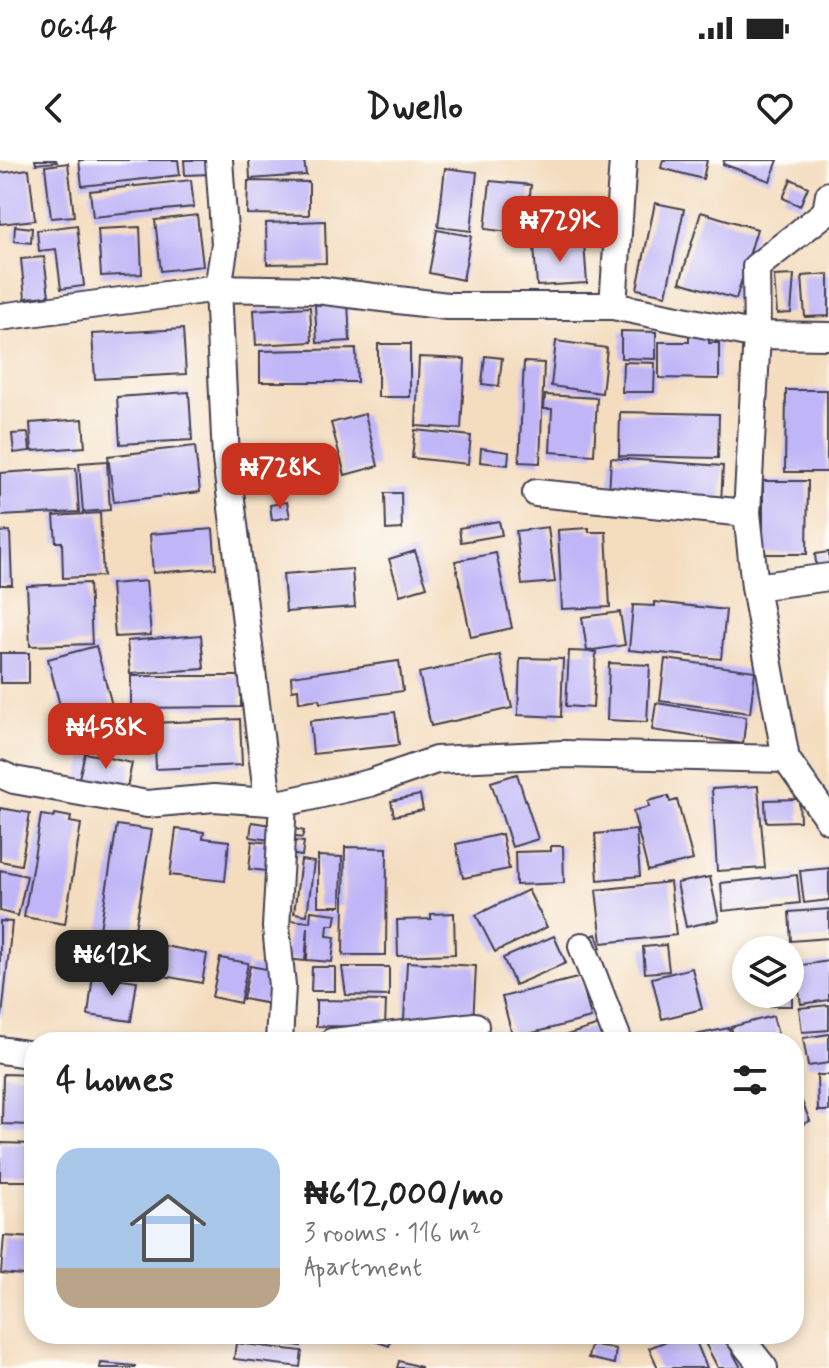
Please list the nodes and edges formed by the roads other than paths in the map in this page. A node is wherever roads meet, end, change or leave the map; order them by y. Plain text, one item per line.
1 (219, 160) edge
2 (623, 160) edge
3 (829, 195) edge
4 (218, 288) junction
5 (613, 306) junction
6 (0, 317) edge
7 (757, 335) junction
8 (829, 336) edge
9 (536, 493) dead end
10 (747, 513) junction
11 (829, 577) edge
12 (755, 587) junction
13 (786, 759) junction
14 (0, 774) edge
15 (275, 802) junction
16 (829, 820) edge
17 (582, 946) dead end
18 (475, 1026) dead end
19 (280, 1032) edge
20 (421, 1032) edge
21 (615, 1032) edge
22 (0, 1050) edge
23 (24, 1054) edge
24 (745, 1344) edge
25 (764, 1368) edge

1 - 4 street
2 - 5 street
3 - 7 street
4 - 5 street
4 - 6 street
4 - 15 street
5 - 7 street
7 - 8 street
7 - 10 street
9 - 10 street
10 - 12 street
11 - 12 street
12 - 13 street
13 - 15 street
13 - 16 street
14 - 15 street
15 - 19 street
17 - 21 street
18 - 20 street
22 - 23 street
24 - 25 street

